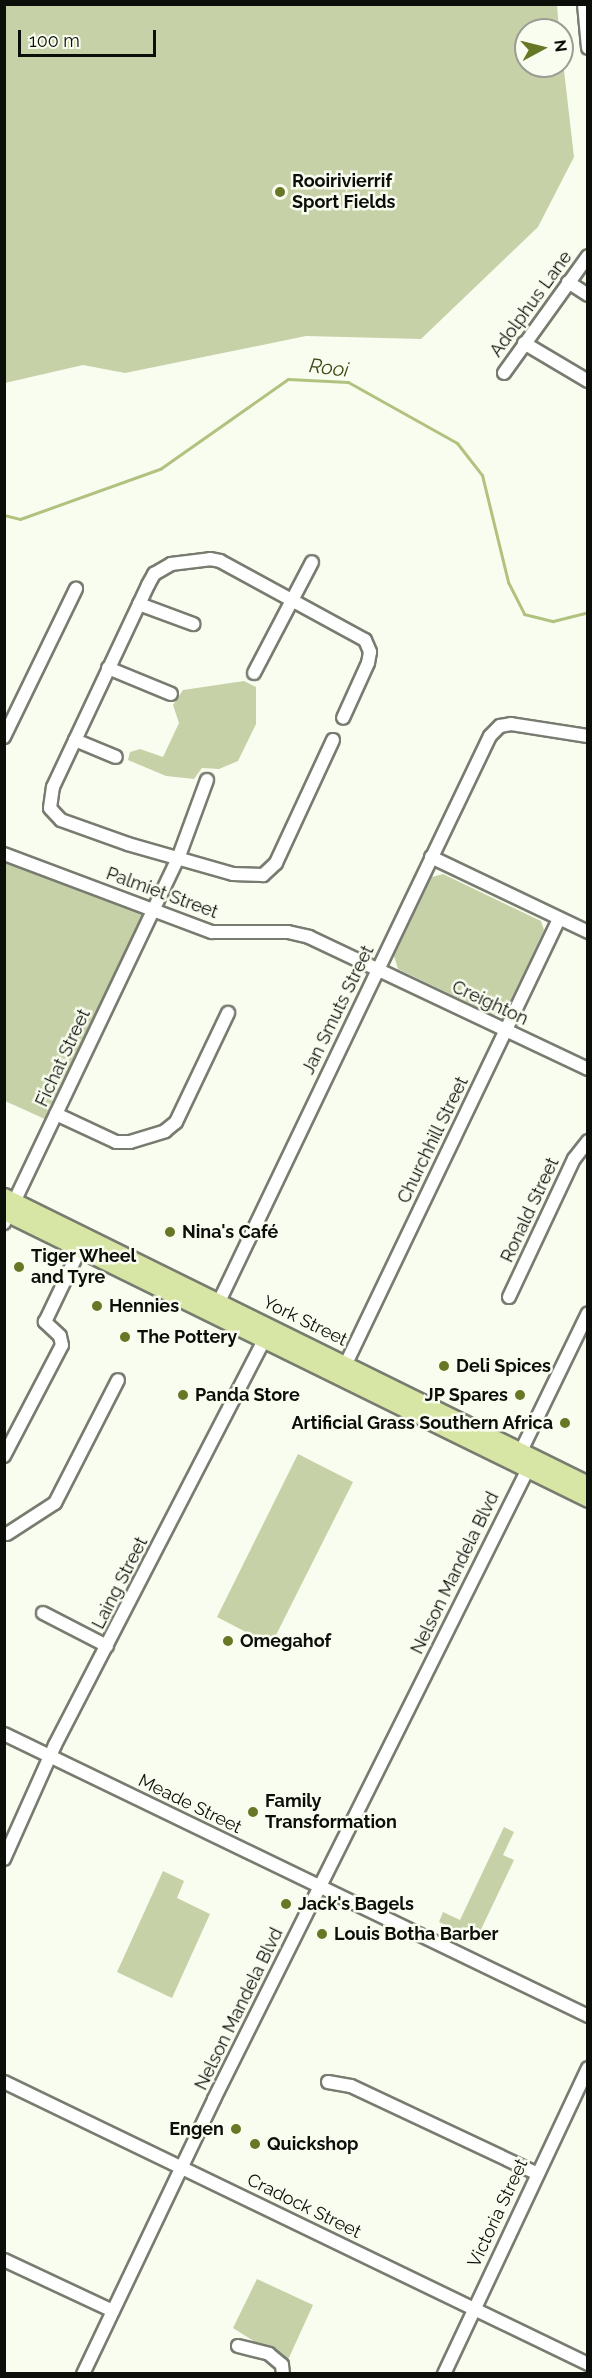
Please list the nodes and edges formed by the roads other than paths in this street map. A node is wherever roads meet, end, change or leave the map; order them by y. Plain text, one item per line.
1 (584, 4) edge
2 (587, 28) edge
3 (588, 48) edge
4 (588, 256) edge
5 (568, 282) junction
6 (588, 295) edge
7 (524, 342) junction
8 (504, 373) dead end
9 (588, 381) edge
10 (312, 562) dead end
11 (76, 589) dead end
12 (291, 600) junction
13 (139, 604) junction
14 (193, 624) dead end
15 (108, 668) junction
16 (254, 673) dead end
17 (171, 694) dead end
18 (343, 718) dead end
19 (588, 736) edge
20 (4, 737) edge
21 (75, 740) junction
22 (333, 740) dead end
23 (116, 756) dead end
24 (207, 780) dead end
25 (4, 854) edge
26 (179, 856) junction
27 (431, 857) junction
28 (155, 909) junction
29 (559, 919) junction
30 (588, 932) edge
31 (377, 969) junction
32 (228, 1013) dead end
33 (506, 1030) junction
34 (588, 1069) edge
35 (56, 1114) junction
36 (588, 1141) edge
37 (8, 1209) edge
38 (80, 1249) junction
39 (509, 1297) dead end
40 (216, 1307) junction
41 (588, 1313) edge
42 (267, 1333) junction
43 (347, 1363) junction
44 (340, 1378) junction
45 (118, 1380) dead end
46 (521, 1451) junction
47 (4, 1456) edge
48 (528, 1468) junction
49 (588, 1484) edge
50 (588, 1499) edge
51 (10, 1534) edge
52 (43, 1613) dead end
53 (107, 1646) junction
54 (4, 1734) edge
55 (52, 1757) junction
56 (4, 1858) edge
57 (319, 1887) junction
58 (588, 2016) edge
59 (588, 2068) edge
60 (4, 2082) edge
61 (328, 2082) dead end
62 (182, 2167) junction
63 (536, 2173) junction
64 (4, 2260) edge
65 (474, 2308) junction
66 (113, 2312) junction
67 (238, 2346) dead end
68 (588, 2364) edge
69 (83, 2373) edge
70 (283, 2373) edge
71 (444, 2373) edge

1 - 2 street
2 - 3 street
4 - 5 street, Adolphus Lane
5 - 6 street
5 - 7 street, Adolphus Lane
7 - 8 street, Adolphus Lane
7 - 9 street
10 - 12 street
11 - 20 street
12 - 13 street
12 - 16 street
12 - 18 street
13 - 14 street
13 - 15 street
15 - 17 street
15 - 21 street
19 - 27 street, Jan Smuts Street
21 - 23 street
21 - 26 street
22 - 26 street
24 - 26 street, Fichat Street
25 - 28 street, Palmiet Street
26 - 28 street, Fichat Street
27 - 29 street
27 - 31 street, Jan Smuts Street
28 - 31 street, Palmiet Street
28 - 35 street, Fichat Street
29 - 30 street
29 - 33 street, Churchhill Street
31 - 33 street, Creighton
31 - 40 street, Jan Smuts Street
32 - 35 street
33 - 34 street, Creighton
33 - 43 street, Churchhill Street
35 - 37 street, Fichat Street
36 - 39 street, Ronald Street
37 - 38 main road, York Street
37 - 40 main road, York Street
38 - 40 main road, York Street
38 - 47 street
40 - 42 main road, York Street
41 - 46 street
42 - 43 main road, York Street
42 - 44 main road, York Street
42 - 53 street, Laing Street
43 - 44 street, Churchhill Street
43 - 46 main road, York Street
44 - 48 main road, York Street
45 - 51 street
46 - 48 street
46 - 49 main road, York Street
48 - 50 main road, York Street
48 - 57 street, Nelson Mandela Blvd
52 - 53 street
53 - 55 street, Laing Street
54 - 55 street, Meade Street
55 - 56 street, Laing Street
55 - 57 street, Meade Street
57 - 58 street, Meade Street
57 - 62 street, Nelson Mandela Blvd
59 - 63 street, Victoria Street
60 - 62 street, Cradock Street
61 - 63 street
62 - 65 street, Cradock Street
62 - 66 street, Nelson Mandela Blvd
63 - 65 street, Victoria Street
64 - 66 street
65 - 68 street, Cradock Street
65 - 71 street, Victoria Street
66 - 69 street, Nelson Mandela Blvd
67 - 70 street

